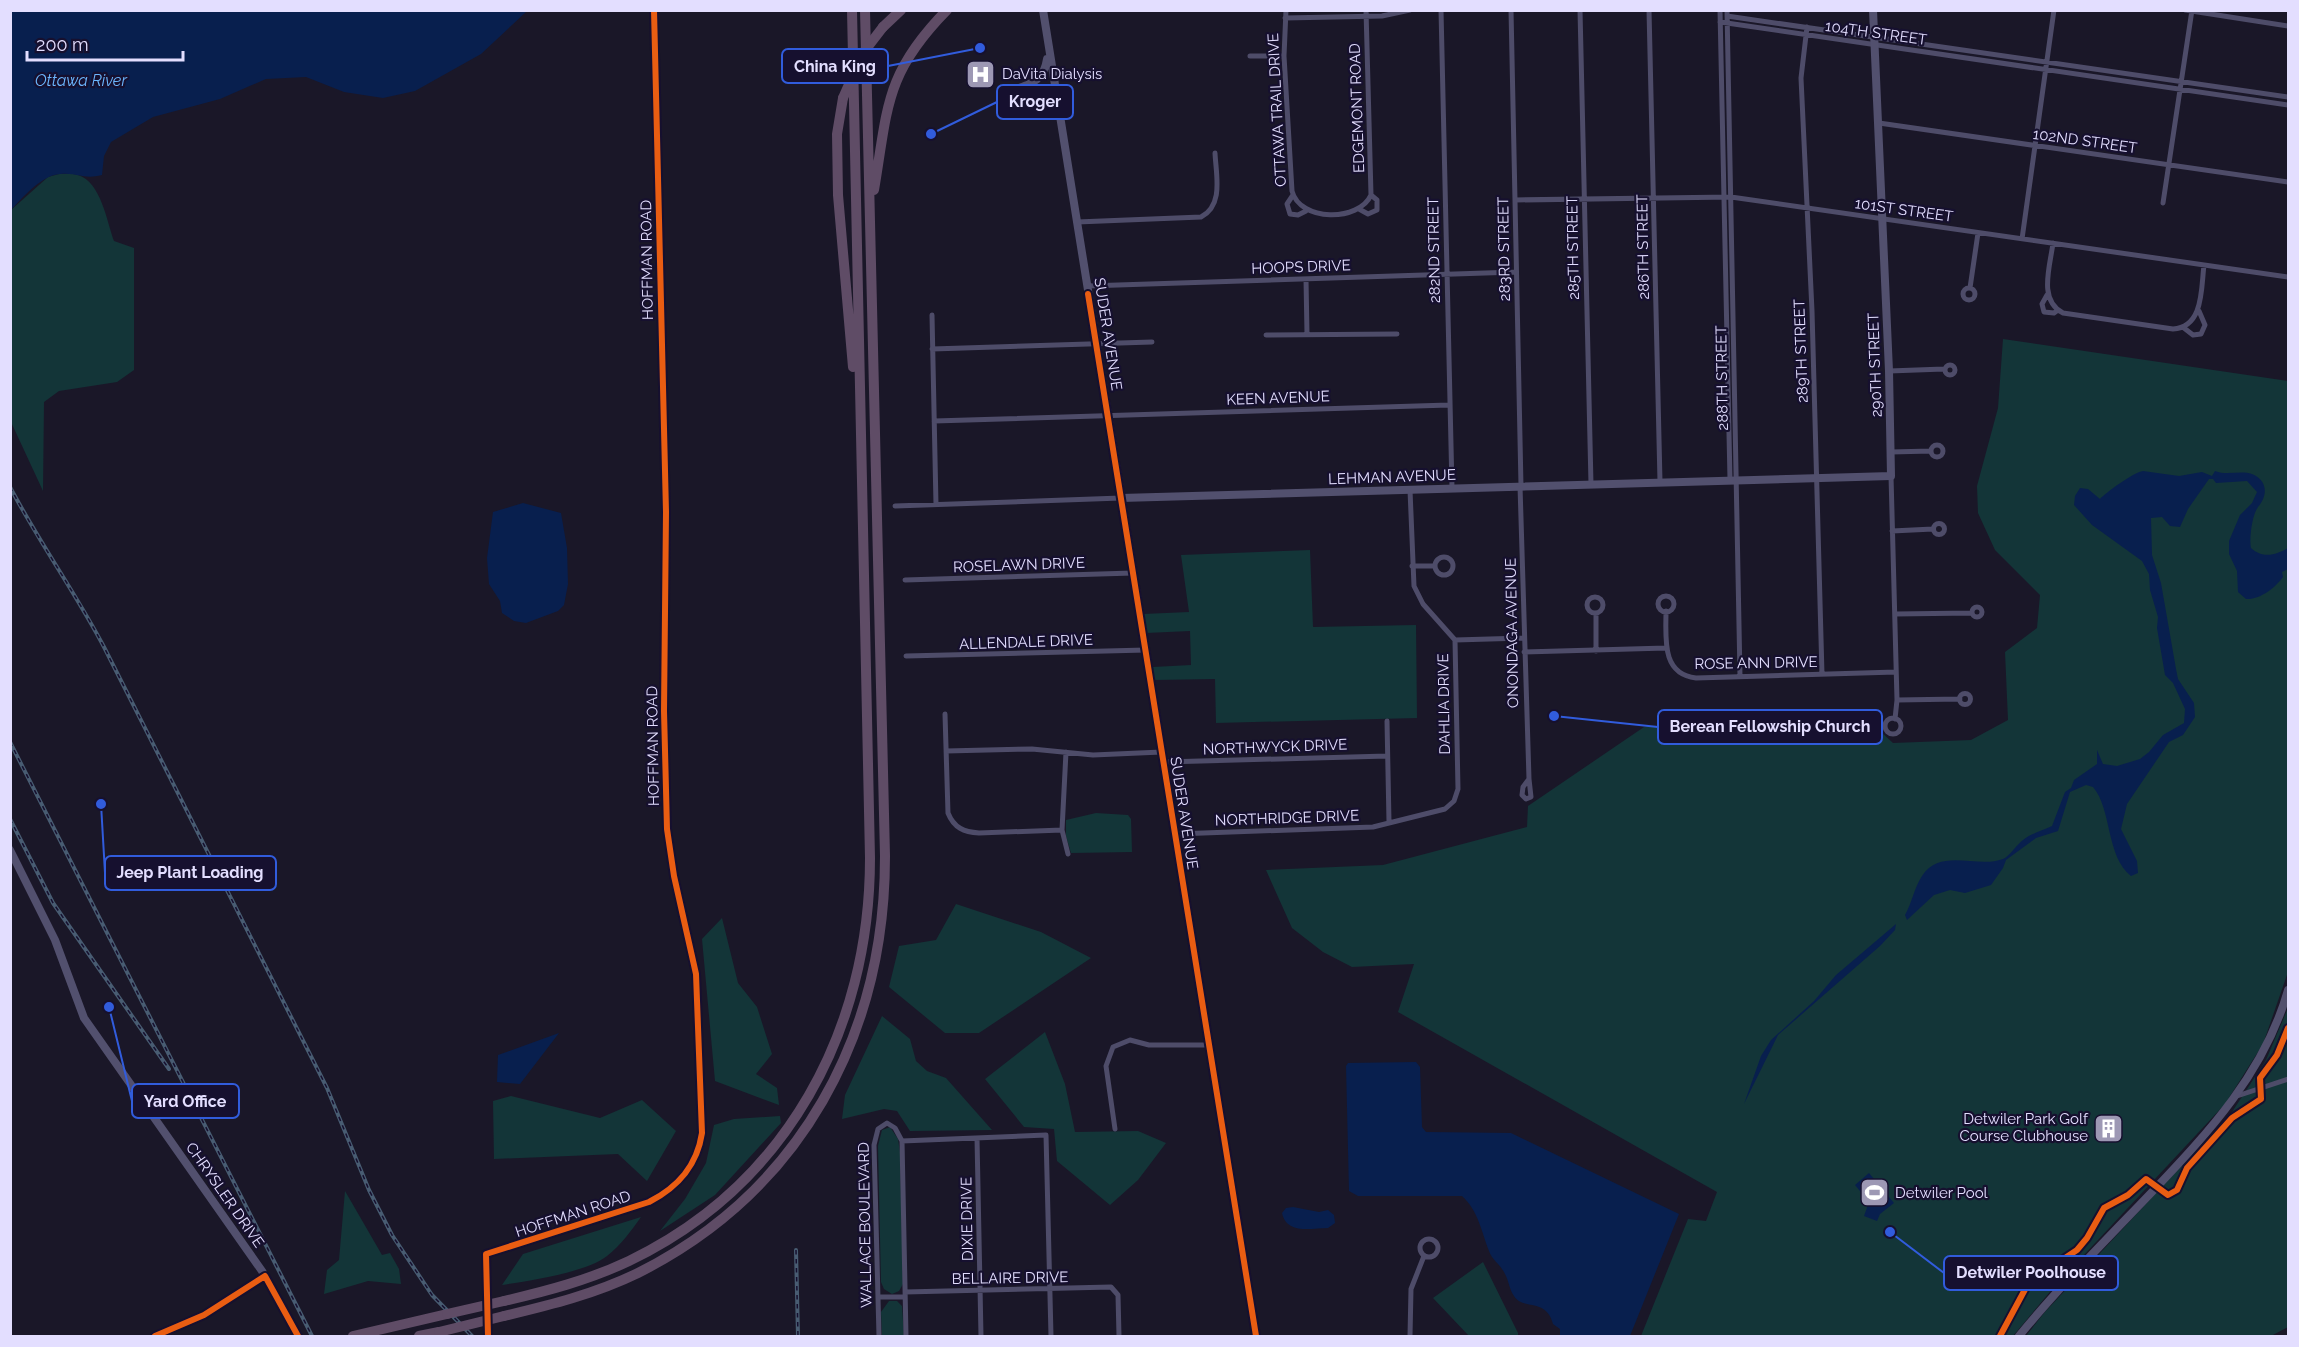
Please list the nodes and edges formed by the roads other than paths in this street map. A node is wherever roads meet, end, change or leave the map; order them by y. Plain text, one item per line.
1 (654, 10) edge
2 (852, 10) edge
3 (865, 10) edge
4 (901, 10) edge
5 (947, 10) edge
6 (1043, 10) edge
7 (1286, 10) edge
8 (1410, 10) edge
9 (1441, 10) edge
10 (1511, 10) edge
11 (1580, 10) edge
12 (1649, 10) edge
13 (1720, 10) edge
14 (1873, 10) edge
15 (2054, 10) edge
16 (2184, 10) edge
17 (2192, 11) edge
18 (1366, 13) edge
19 (1727, 13) edge
20 (1286, 18) junction
21 (1720, 22) junction
22 (1728, 23) junction
23 (2289, 26) edge
24 (1807, 27) junction
25 (1806, 35) junction
26 (1875, 41) junction
27 (1048, 49) junction
28 (1958, 49) junction
29 (1250, 56) dead end
30 (1284, 56) junction
31 (1957, 57) junction
32 (2047, 62) junction
33 (2046, 70) junction
34 (2113, 72) junction
35 (2111, 79) junction
36 (1725, 80) junction
37 (2181, 82) junction
38 (1016, 89) dead end
39 (2180, 89) junction
40 (2271, 95) junction
41 (2289, 97) edge
42 (2270, 102) junction
43 (2289, 105) edge
44 (1879, 123) junction
45 (2034, 145) junction
46 (1215, 153) dead end
47 (2169, 165) junction
48 (2289, 182) edge
49 (1293, 195) junction
50 (1371, 195) junction
51 (1727, 197) junction
52 (1654, 198) junction
53 (1515, 200) junction
54 (1584, 200) junction
55 (2163, 203) dead end
56 (1807, 208) junction
57 (1359, 209) junction
58 (1306, 211) junction
59 (870, 217) junction
60 (1883, 219) junction
61 (1077, 222) junction
62 (1978, 233) junction
63 (2022, 239) junction
64 (2053, 243) junction
65 (2205, 265) junction
66 (1516, 273) junction
67 (1447, 275) junction
68 (2289, 277) edge
69 (1306, 279) junction
70 (1087, 286) junction
71 (1970, 288) dead end
72 (2047, 296) junction
73 (2058, 310) junction
74 (2199, 310) junction
75 (932, 315) dead end
76 (2184, 328) junction
77 (1307, 334) junction
78 (1397, 334) dead end
79 (1266, 335) dead end
80 (1152, 342) dead end
81 (1096, 343) junction
82 (933, 349) junction
83 (1944, 369) dead end
84 (1889, 371) junction
85 (1449, 405) junction
86 (1108, 415) junction
87 (934, 421) junction
88 (861, 438) junction
89 (1931, 451) dead end
90 (1891, 452) junction
91 (1891, 476) junction
92 (1816, 478) junction
93 (1734, 480) junction
94 (1660, 482) junction
95 (1591, 484) junction
96 (1521, 486) junction
97 (1452, 488) junction
98 (1410, 490) junction
99 (1121, 498) junction
100 (936, 504) junction
101 (895, 506) dead end
102 (1933, 529) dead end
103 (1892, 531) junction
104 (1412, 566) junction
105 (1435, 566) dead end
106 (1133, 573) junction
107 (905, 580) dead end
108 (1666, 611) dead end
109 (1972, 612) dead end
110 (1596, 613) dead end
111 (1895, 614) junction
112 (1524, 638) junction
113 (1455, 640) junction
114 (1666, 648) junction
115 (1146, 650) junction
116 (1596, 651) junction
117 (1524, 652) junction
118 (906, 656) dead end
119 (1896, 672) junction
120 (1822, 674) junction
121 (1740, 676) junction
122 (1960, 699) dead end
123 (1897, 700) junction
124 (945, 714) dead end
125 (1895, 719) dead end
126 (1387, 721) dead end
127 (946, 751) junction
128 (1066, 752) junction
129 (1162, 752) junction
130 (1387, 756) junction
131 (1164, 762) junction
132 (1529, 779) dead end
133 (1458, 789) joint
134 (1389, 822) junction
135 (1062, 830) junction
136 (1176, 834) junction
137 (10, 850) edge
138 (1068, 854) dead end
139 (2289, 990) edge
140 (1209, 1045) junction
141 (2289, 1079) edge
142 (2237, 1096) junction
143 (1116, 1129) dead end
144 (977, 1138) junction
145 (902, 1141) junction
146 (1424, 1256) dead end
147 (265, 1276) junction
148 (1050, 1289) junction
149 (980, 1290) junction
150 (905, 1295) junction
151 (878, 1298) junction
152 (155, 1336) edge
153 (298, 1336) edge
154 (353, 1336) edge
155 (419, 1336) edge
156 (488, 1336) edge
157 (879, 1336) edge
158 (906, 1336) edge
159 (981, 1336) edge
160 (1051, 1336) edge
161 (1119, 1336) edge
162 (1256, 1336) edge
163 (1410, 1336) edge
164 (2019, 1336) edge

1 - 156 street, HOFFMAN ROAD
2 - 88 highway
3 - 59 highway
4 - 88 highway, bridge
5 - 59 highway
6 - 27 street, SUDER AVENUE
7 - 20 street, OTTAWA TRAIL DRIVE
8 - 18 street
9 - 67 street, 282ND STREET
10 - 53 street, 283RD STREET
11 - 54 street, 285TH STREET
12 - 52 street, 286TH STREET
13 - 21 street, 288TH STREET
14 - 26 street, 290TH STREET
15 - 32 street
16 - 17 street
17 - 23 street
17 - 37 street
18 - 20 street
18 - 50 street, EDGEMONT ROAD
19 - 22 street, 288TH STREET
19 - 24 street, 104TH STREET
20 - 30 street, OTTAWA TRAIL DRIVE
21 - 22 street, 104TH STREET
21 - 36 street, 288TH STREET
22 - 25 street, 104TH STREET
22 - 36 street, 288TH STREET
24 - 25 street, 289TH STREET
24 - 26 street, 104TH STREET
25 - 26 street, 104TH STREET
25 - 56 street, 289TH STREET
26 - 28 street, 104TH STREET
26 - 31 street, 104TH STREET
26 - 44 street, 290TH STREET
27 - 38 street
27 - 61 street, SUDER AVENUE
28 - 31 street
28 - 32 street, 104TH STREET
29 - 30 street
30 - 49 street, OTTAWA TRAIL DRIVE
31 - 33 street, 104TH STREET
32 - 33 street
32 - 34 street, 104TH STREET
33 - 35 street, 104TH STREET
33 - 45 street
34 - 35 street
34 - 37 street, 104TH STREET
35 - 39 street, 104TH STREET
36 - 51 street, 288TH STREET
37 - 39 street
37 - 40 street, 104TH STREET
39 - 42 street, 104TH STREET
39 - 47 street
40 - 41 street, 104TH STREET
40 - 42 street
42 - 43 street, 104TH STREET
44 - 45 street, 102ND STREET
44 - 60 street, 290TH STREET
45 - 47 street, 102ND STREET
45 - 63 street
46 - 61 street
47 - 48 street, 102ND STREET
47 - 55 street
49 - 58 street, OTTAWA TRAIL DRIVE
49 - 58 street
50 - 57 street, EDGEMONT ROAD
50 - 57 street
51 - 52 street, 101ST STREET
51 - 56 street, 101ST STREET
51 - 93 street, 288TH STREET
52 - 54 street, 101ST STREET
52 - 94 street, 286TH STREET
53 - 54 street, 101ST STREET
53 - 66 street, 283RD STREET
54 - 95 street, 285TH STREET
56 - 60 street, 101ST STREET
56 - 92 street, 289TH STREET
57 - 58 street
59 - 155 highway, bridge
60 - 62 street, 101ST STREET
60 - 84 street, 290TH STREET
61 - 70 street, SUDER AVENUE
62 - 63 street, 101ST STREET
62 - 71 street
63 - 64 street, 101ST STREET
64 - 65 street, 101ST STREET
64 - 72 street
65 - 68 street, 101ST STREET
65 - 74 street
66 - 67 street, HOOPS DRIVE
66 - 96 street, 283RD STREET
67 - 69 street, HOOPS DRIVE
67 - 85 street, 282ND STREET
69 - 70 street, HOOPS DRIVE
69 - 77 street
70 - 81 street, SUDER AVENUE
72 - 73 street
72 - 73 street
73 - 76 street
74 - 76 street
74 - 76 street
75 - 82 street
77 - 78 street
77 - 79 street
80 - 81 street
81 - 82 street
81 - 86 street, SUDER AVENUE
82 - 87 street
83 - 84 street
84 - 90 street, 290TH STREET
85 - 86 street, KEEN AVENUE
85 - 97 street, 282ND STREET
86 - 87 street, KEEN AVENUE
86 - 99 street, SUDER AVENUE
87 - 100 street
88 - 154 highway, bridge
89 - 90 street
90 - 91 street, 290TH STREET
91 - 92 street, LEHMAN AVENUE
91 - 103 street, 290TH STREET
92 - 93 street, LEHMAN AVENUE
92 - 120 street, 289TH STREET
93 - 94 street, LEHMAN AVENUE
93 - 121 street, 288TH STREET
94 - 95 street, LEHMAN AVENUE
95 - 96 street, LEHMAN AVENUE
96 - 97 street, LEHMAN AVENUE
96 - 112 street, ONONDAGA AVENUE
97 - 98 street, LEHMAN AVENUE
98 - 99 street, LEHMAN AVENUE
98 - 104 street, DAHLIA DRIVE
99 - 100 street, LEHMAN AVENUE
99 - 106 street, SUDER AVENUE
100 - 101 street, LEHMAN AVENUE
102 - 103 street
103 - 111 street, 290TH STREET
104 - 105 street
104 - 113 street, DAHLIA DRIVE
106 - 107 street, ROSELAWN DRIVE
106 - 115 street, SUDER AVENUE
108 - 114 street
109 - 111 street
110 - 116 street
111 - 119 street, 290TH STREET
112 - 113 street
112 - 117 street, ONONDAGA AVENUE
113 - 133 street, DAHLIA DRIVE
114 - 116 street
114 - 121 street, ROSE ANN DRIVE
115 - 118 street, ALLENDALE DRIVE
115 - 129 street, SUDER AVENUE
116 - 117 street
117 - 132 street, ONONDAGA AVENUE
119 - 120 street, ROSE ANN DRIVE
119 - 123 street, 290TH STREET
120 - 121 street, ROSE ANN DRIVE
122 - 123 street
123 - 125 street, 290TH STREET
124 - 127 street
126 - 130 street
127 - 128 street
127 - 135 street
128 - 129 street
128 - 135 street
129 - 131 street, SUDER AVENUE
130 - 131 street, NORTHWYCK DRIVE
130 - 134 street
131 - 136 street, SUDER AVENUE
133 - 134 street, NORTHRIDGE DRIVE
134 - 136 street, NORTHRIDGE DRIVE
135 - 138 street
136 - 140 street, SUDER AVENUE
137 - 147 street, CHRYSLER DRIVE
139 - 142 street
140 - 143 street
140 - 162 street, SUDER AVENUE
141 - 142 street
142 - 164 street
144 - 145 street
144 - 148 street
144 - 149 street, DIXIE DRIVE
145 - 150 street
145 - 151 street, WALLACE BOULEVARD
146 - 163 street
147 - 152 street
147 - 153 street, CHRYSLER DRIVE
148 - 149 street, BELLAIRE DRIVE
148 - 160 street
148 - 161 street, BELLAIRE DRIVE
149 - 150 street, BELLAIRE DRIVE
149 - 159 street, DIXIE DRIVE
150 - 151 street, BELLAIRE DRIVE
150 - 158 street
151 - 157 street, WALLACE BOULEVARD

